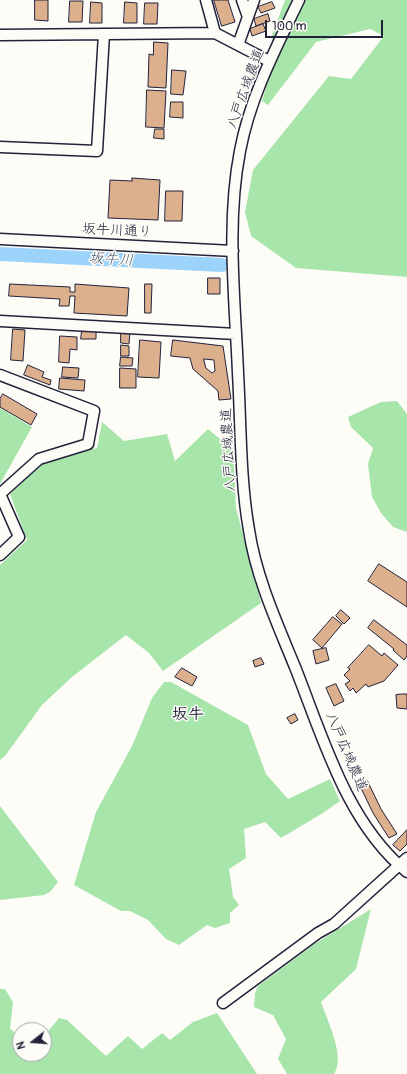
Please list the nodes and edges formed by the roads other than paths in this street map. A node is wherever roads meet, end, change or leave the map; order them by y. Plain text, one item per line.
1 (206, 0) edge
2 (242, 0) edge
3 (254, 0) edge
4 (299, 0) edge
5 (248, 17) junction
6 (216, 32) junction
7 (104, 34) junction
8 (0, 35) edge
9 (238, 44) junction
10 (270, 61) junction
11 (0, 147) edge
12 (0, 240) edge
13 (233, 251) junction
14 (0, 320) edge
15 (236, 334) junction
16 (0, 374) edge
17 (0, 555) edge
18 (407, 858) edge
19 (403, 869) edge
20 (223, 1003) dead end

1 - 6 street
2 - 5 street
3 - 5 street
4 - 10 street, 八戸広域農道
5 - 9 street
6 - 7 street
6 - 9 street
7 - 8 street
7 - 11 street
9 - 10 street
10 - 13 street, 八戸広域農道
12 - 13 street, 坂牛川通り
13 - 15 street, 八戸広域農道
14 - 15 street
15 - 19 street, 八戸広域農道
16 - 17 street
18 - 19 street
19 - 20 street

